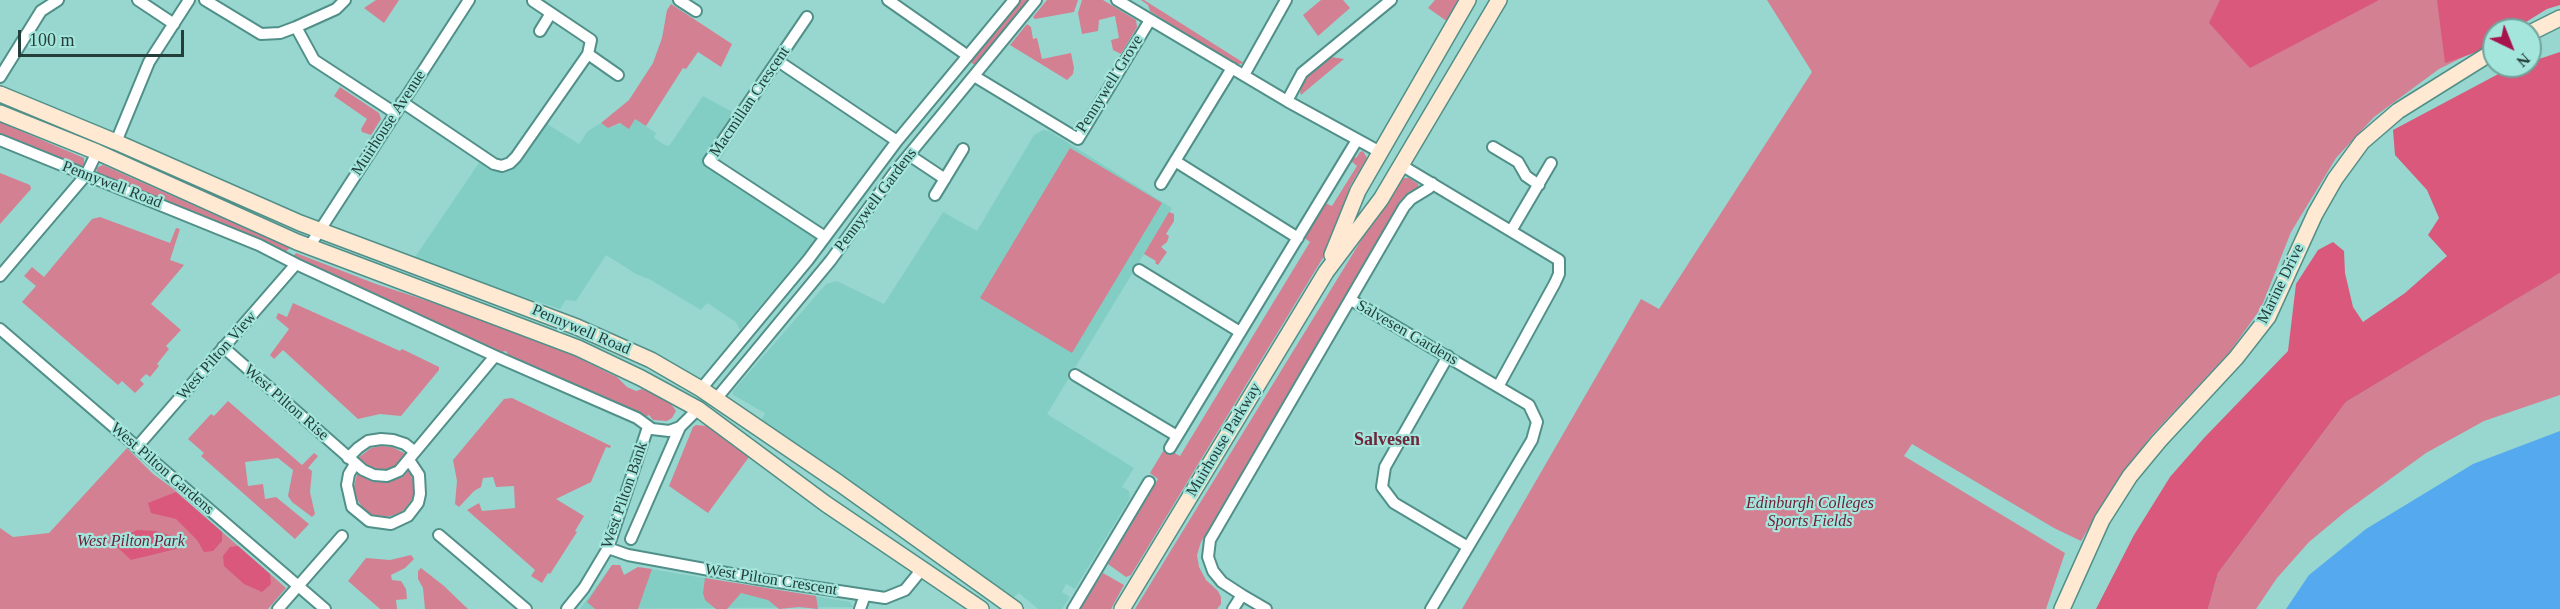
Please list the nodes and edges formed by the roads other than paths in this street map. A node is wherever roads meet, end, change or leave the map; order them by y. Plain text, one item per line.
1 (58, 0) edge
2 (138, 0) edge
3 (189, 0) edge
4 (205, 0) edge
5 (345, 0) edge
6 (470, 0) edge
7 (679, 0) edge
8 (888, 0) edge
9 (1014, 0) edge
10 (1036, 0) edge
11 (1117, 0) edge
12 (1286, 0) edge
13 (1391, 0) edge
14 (1468, 0) edge
15 (1499, 0) edge
16 (533, 1) edge
17 (43, 4) edge
18 (696, 11) dead end
19 (551, 13) junction
20 (807, 17) dead end
21 (2560, 18) edge
22 (1150, 20) junction
23 (174, 24) junction
24 (296, 27) junction
25 (2542, 27) edge
26 (540, 31) dead end
27 (588, 54) junction
28 (968, 56) junction
29 (2482, 58) edge
30 (778, 61) junction
31 (1232, 68) junction
32 (618, 75) dead end
33 (1244, 75) junction
34 (974, 76) junction
35 (0, 77) edge
36 (941, 88) junction
37 (0, 94) edge
38 (955, 99) junction
39 (1287, 101) junction
40 (402, 102) junction
41 (0, 113) edge
42 (395, 113) junction
43 (102, 136) junction
44 (0, 140) edge
45 (1357, 140) junction
46 (897, 141) junction
47 (116, 142) junction
48 (1493, 147) dead end
49 (963, 149) dead end
50 (97, 152) junction
51 (1380, 152) junction
52 (909, 155) junction
53 (1175, 161) junction
54 (1551, 163) dead end
55 (1401, 165) junction
56 (86, 175) junction
57 (945, 179) junction
58 (1432, 183) junction
59 (1161, 184) dead end
60 (1539, 184) junction
61 (935, 195) dead end
62 (320, 230) junction
63 (1511, 231) junction
64 (825, 237) junction
65 (1298, 238) junction
66 (309, 247) junction
67 (296, 264) junction
68 (1139, 270) dead end
69 (1326, 272) junction
70 (0, 276) edge
71 (1352, 300) junction
72 (0, 329) edge
73 (1240, 332) junction
74 (223, 347) junction
75 (495, 356) junction
76 (1448, 356) junction
77 (1075, 375) dead end
78 (1499, 385) junction
79 (701, 389) junction
80 (716, 399) junction
81 (698, 409) junction
82 (648, 427) junction
83 (680, 427) junction
84 (1177, 436) junction
85 (137, 447) junction
86 (1170, 448) dead end
87 (412, 456) junction
88 (352, 461) junction
89 (1149, 482) dead end
90 (342, 536) dead end
91 (439, 536) dead end
92 (631, 539) dead end
93 (1468, 547) junction
94 (608, 548) junction
95 (923, 568) junction
96 (298, 586) junction
97 (865, 595) junction
98 (1242, 595) junction
99 (278, 609) edge
100 (325, 609) edge
101 (526, 609) edge
102 (567, 609) edge
103 (860, 609) edge
104 (981, 609) edge
105 (1015, 609) edge
106 (1073, 609) edge
107 (1122, 609) edge
108 (1233, 609) edge
109 (1266, 609) edge
110 (1431, 609) edge
111 (2062, 609) edge

1 - 17 street
2 - 23 street
3 - 23 street
4 - 24 street
5 - 24 street
6 - 40 street, Muirhouse Avenue
7 - 18 street
8 - 28 street
9 - 28 street, Pennywell Gardens
10 - 34 street, Pennywell Gardens
11 - 22 street
12 - 33 street
13 - 39 street
14 - 51 street, Muirhouse Parkway
15 - 55 street, Muirhouse Parkway
16 - 19 street
17 - 35 street
19 - 26 street
19 - 27 street
20 - 30 street, Macmillan Crescent
21 - 25 street
22 - 31 street
22 - 34 street, Pennywell Grove
23 - 47 street
24 - 42 street
27 - 32 street
27 - 40 street
28 - 36 street, Pennywell Gardens
29 - 111 street, Marine Drive
30 - 46 street
30 - 64 street, Macmillan Crescent
31 - 33 street
31 - 53 street
33 - 39 street
34 - 38 street, Pennywell Gardens
36 - 38 street
36 - 46 street, Pennywell Gardens
37 - 43 street, Pennywell Road
38 - 52 street, Pennywell Gardens
39 - 45 street
40 - 42 street, Muirhouse Avenue
41 - 50 street, Pennywell Road
42 - 62 street, Muirhouse Avenue
43 - 47 street, Pennywell Road
43 - 50 street, Pennywell Road
44 - 56 street, Pennywell Road
45 - 51 street
45 - 65 street
46 - 64 street, Pennywell Gardens
47 - 62 street, Pennywell Road
48 - 60 street
49 - 57 street
50 - 56 street
50 - 66 street, Pennywell Road
51 - 69 street, Muirhouse Parkway
52 - 57 street
52 - 80 street, Pennywell Gardens
53 - 59 street
53 - 65 street
54 - 60 street
55 - 58 street
55 - 69 street, Muirhouse Parkway
56 - 67 street, Pennywell Road
56 - 70 street
57 - 61 street
58 - 63 street
58 - 71 street
60 - 63 street
62 - 66 street, Muirhouse Avenue
62 - 79 street, Pennywell Road
63 - 78 street
64 - 79 street, Pennywell Gardens
65 - 73 street
66 - 81 street, Pennywell Road
67 - 74 street, West Pilton View
67 - 75 street, Pennywell Road
68 - 73 street
69 - 107 street, Muirhouse Parkway
71 - 76 street, Salvesen Gardens
71 - 98 street, Salvesen Gardens
72 - 85 street, West Pilton Gardens
73 - 84 street
74 - 85 street, West Pilton View
74 - 88 street, West Pilton Rise
75 - 82 street, Pennywell Road
75 - 87 street, West Pilton Rise
76 - 78 street, Salvesen Gardens
76 - 93 street
77 - 84 street
78 - 93 street, Salvesen Gardens
79 - 80 street, Pennywell Road
79 - 81 street
80 - 81 street
80 - 105 street, Pennywell Road
81 - 83 street
81 - 95 street, Pennywell Road
82 - 83 street, West Pilton Bank
82 - 94 street, West Pilton Bank
83 - 92 street
84 - 86 street
85 - 96 street, West Pilton Gardens
87 - 88 street, West Pilton Rise
87 - 88 street
87 - 88 street
89 - 106 street
90 - 96 street
91 - 101 street
93 - 110 street, Salvesen Gardens
94 - 97 street, West Pilton Crescent
94 - 102 street, West Pilton Bank
95 - 97 street, West Pilton Crescent
95 - 104 street, Pennywell Road
96 - 99 street
96 - 100 street, West Pilton Gardens
97 - 103 street
98 - 108 street
98 - 109 street, Salvesen Gardens

